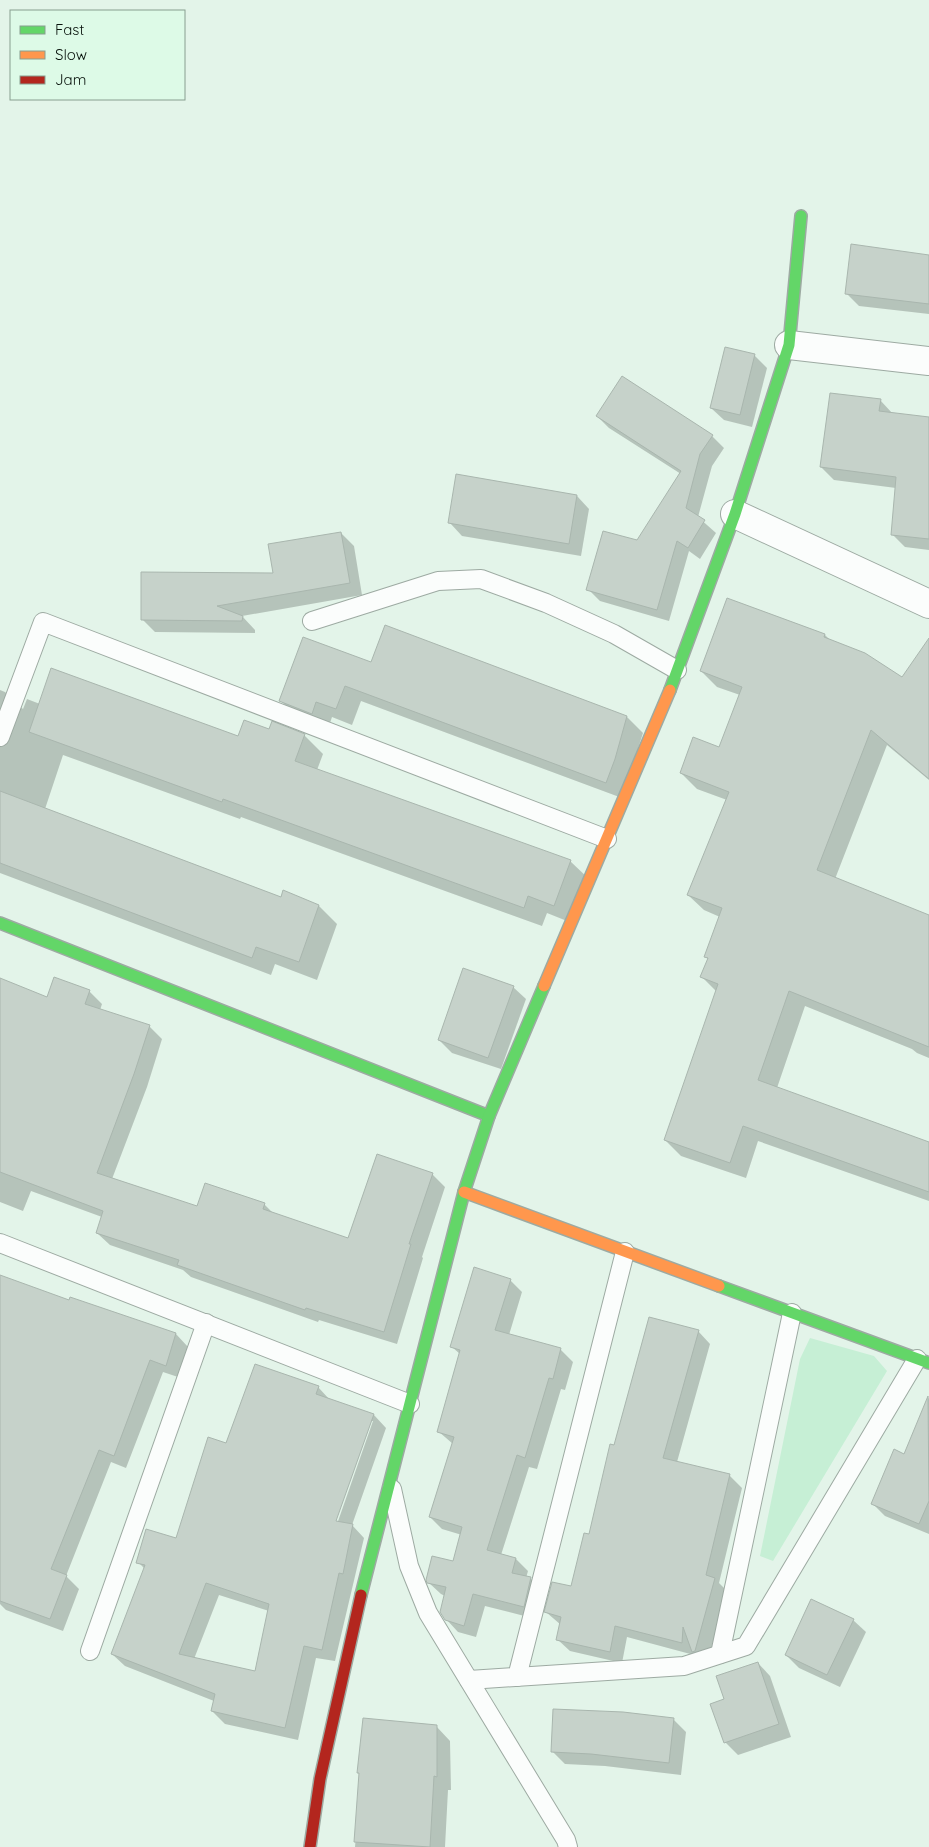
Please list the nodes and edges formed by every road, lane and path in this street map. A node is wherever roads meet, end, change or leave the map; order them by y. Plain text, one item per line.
1 (801, 216) dead end
2 (789, 346) junction
3 (929, 361) edge
4 (735, 514) junction
5 (929, 604) edge
6 (312, 621) dead end
7 (677, 670) junction
8 (0, 737) edge
9 (607, 839) junction
10 (0, 923) edge
11 (490, 1116) junction
12 (464, 1192) junction
13 (0, 1242) edge
14 (625, 1252) junction
15 (792, 1313) junction
16 (206, 1323) junction
17 (923, 1361) edge
18 (410, 1404) junction
19 (390, 1482) junction
20 (90, 1651) dead end
21 (720, 1654) junction
22 (517, 1677) junction
23 (469, 1680) junction
24 (310, 1847) edge
25 (568, 1847) edge

1 - 2 street
2 - 3 street
2 - 4 street
4 - 5 street
4 - 7 street
6 - 7 lane
7 - 9 street
8 - 9 lane
9 - 11 street
10 - 11 street
11 - 12 street
12 - 14 street
12 - 18 street
13 - 16 lane
14 - 15 street
14 - 22 lane
15 - 17 street
15 - 21 lane
16 - 18 lane
16 - 20 lane
17 - 21 lane
18 - 19 street
19 - 23 lane
19 - 24 street
21 - 22 lane
22 - 23 lane
23 - 25 lane

